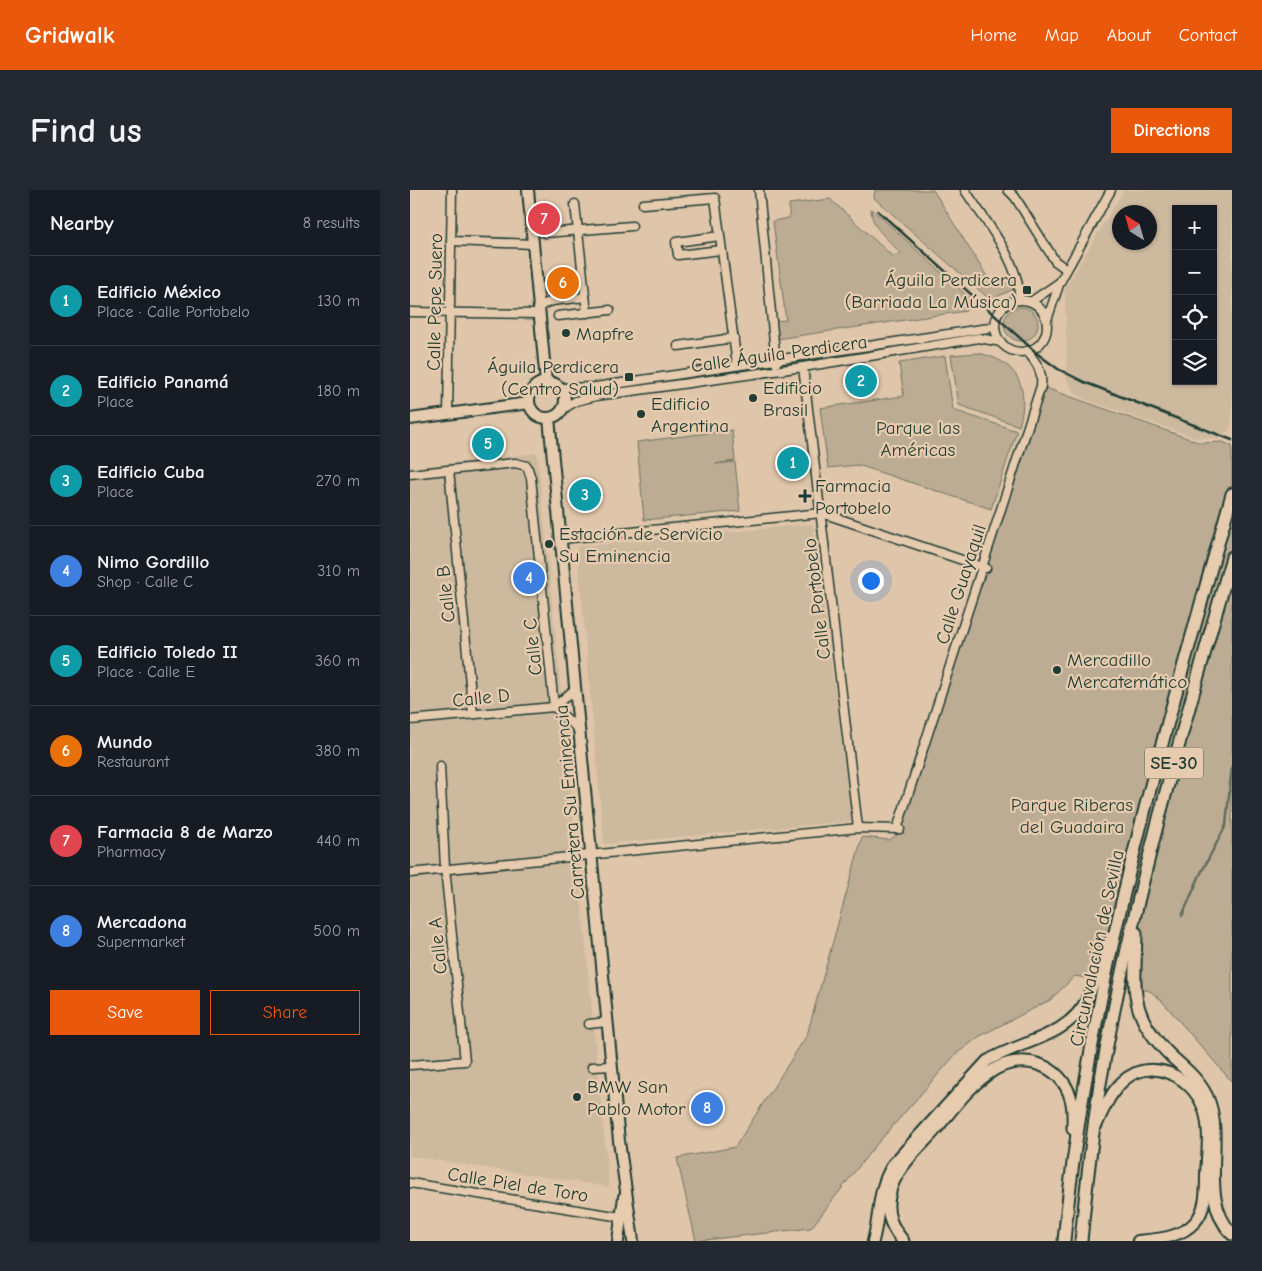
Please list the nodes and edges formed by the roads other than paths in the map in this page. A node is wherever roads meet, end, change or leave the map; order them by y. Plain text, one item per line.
1 (452, 190) edge
2 (528, 190) edge
3 (759, 190) edge
4 (965, 190) edge
5 (1008, 190) edge
6 (1111, 190) edge
7 (575, 204) dead end
8 (643, 204) dead end
9 (532, 226) junction
10 (632, 226) dead end
11 (577, 231) junction
12 (720, 236) junction
13 (451, 241) junction
14 (533, 244) junction
15 (721, 250) junction
16 (1066, 270) junction
17 (1060, 282) junction
18 (585, 297) junction
19 (1019, 300) junction
20 (1032, 302) junction
21 (539, 310) junction
22 (610, 310) dead end
23 (410, 312) edge
24 (450, 313) junction
25 (587, 313) junction
26 (558, 316) dead end
27 (1047, 320) junction
28 (995, 327) junction
29 (734, 338) junction
30 (1001, 342) junction
31 (678, 346) dead end
32 (1027, 351) junction
33 (775, 359) junction
34 (737, 365) junction
35 (804, 367) junction
36 (777, 370) junction
37 (546, 382) junction
38 (561, 388) junction
39 (529, 403) junction
40 (563, 409) junction
41 (448, 414) junction
42 (549, 418) junction
43 (410, 419) edge
44 (449, 470) junction
45 (410, 474) edge
46 (1232, 494) edge
47 (822, 513) junction
48 (561, 539) junction
49 (1232, 557) edge
50 (984, 567) junction
51 (575, 688) junction
52 (554, 706) junction
53 (473, 714) junction
54 (410, 720) edge
55 (579, 730) junction
56 (440, 766) dead end
57 (858, 828) junction
58 (591, 854) junction
59 (445, 868) junction
60 (410, 873) edge
61 (1137, 908) junction
62 (1116, 928) junction
63 (608, 1022) junction
64 (589, 1024) dead end
65 (410, 1065) edge
66 (612, 1066) junction
67 (592, 1067) dead end
68 (1093, 1132) junction
69 (1074, 1149) junction
70 (626, 1181) junction
71 (410, 1183) edge
72 (622, 1216) junction
73 (1232, 1234) edge
74 (618, 1241) edge
75 (633, 1241) edge
76 (873, 1241) edge
77 (903, 1241) edge
78 (1064, 1241) edge
79 (1081, 1241) edge
80 (1138, 1241) edge

1 - 13 street, Calle Pepe Suero
2 - 9 main road
3 - 33 street
4 - 19 street
5 - 16 street
6 - 16 street
7 - 11 street
8 - 12 street
9 - 11 street
9 - 14 main road
10 - 11 street
11 - 18 street
12 - 15 street
12 - 15 street
13 - 14 street
13 - 24 street, Calle Pepe Suero
14 - 21 main road
15 - 29 street
16 - 17 street
17 - 20 street
17 - 27 street
18 - 21 street
18 - 25 street
19 - 20 street
19 - 28 street
20 - 27 street
21 - 24 street
21 - 37 main road
22 - 25 street
23 - 24 street
24 - 41 street, Calle Pepe Suero
25 - 26 street
27 - 32 street
28 - 30 street
28 - 33 street, Calle Águila Perdicera
29 - 31 street, Calle Águila Perdicera
29 - 34 street
30 - 32 street
30 - 35 street, Calle Águila Perdicera
32 - 50 street, Calle Guayaquil
33 - 34 street, Calle Águila Perdicera
33 - 36 street
34 - 38 street, Calle Águila Perdicera
35 - 36 street, Calle Águila Perdicera
35 - 47 street, Calle Portobelo
36 - 40 street, Calle Águila Perdicera
37 - 38 main road
37 - 39 main road
38 - 40 main road
39 - 41 main road
39 - 42 main road
40 - 42 main road
41 - 43 main road
42 - 48 main road, Carretera Su Eminencia
44 - 45 street
44 - 52 street, Calle C
44 - 53 street, Calle B
46 - 62 highway, Circunvalación de Sevilla / SE-30
47 - 48 street
47 - 50 street
47 - 57 street, Calle Portobelo
48 - 51 main road, Carretera Su Eminencia
49 - 61 highway, Circunvalación de Sevilla / SE-30
50 - 57 street, Calle Guayaquil
51 - 52 street
51 - 55 main road, Carretera Su Eminencia
52 - 53 street, Calle D
52 - 55 street
53 - 54 street, Calle D
55 - 58 main road, Carretera Su Eminencia
56 - 59 street, Calle A
57 - 58 street
58 - 59 street
58 - 63 main road, Carretera Su Eminencia
59 - 60 street
59 - 65 street, Calle A
61 - 68 highway, Circunvalación de Sevilla / SE-30
61 - 73 highway
62 - 69 highway, Circunvalación de Sevilla / SE-30
62 - 76 main road
63 - 64 street
63 - 66 main road, Carretera Su Eminencia
66 - 67 street
66 - 70 main road, Carretera Su Eminencia
68 - 79 highway, Circunvalación de Sevilla / SE-30
68 - 80 main road
69 - 77 highway
69 - 78 highway, Circunvalación de Sevilla / SE-30
70 - 72 main road, Carretera Su Eminencia
70 - 75 main road, Carretera Su Eminencia
71 - 72 street, Calle Piel de Toro
72 - 74 main road, Carretera Su Eminencia

